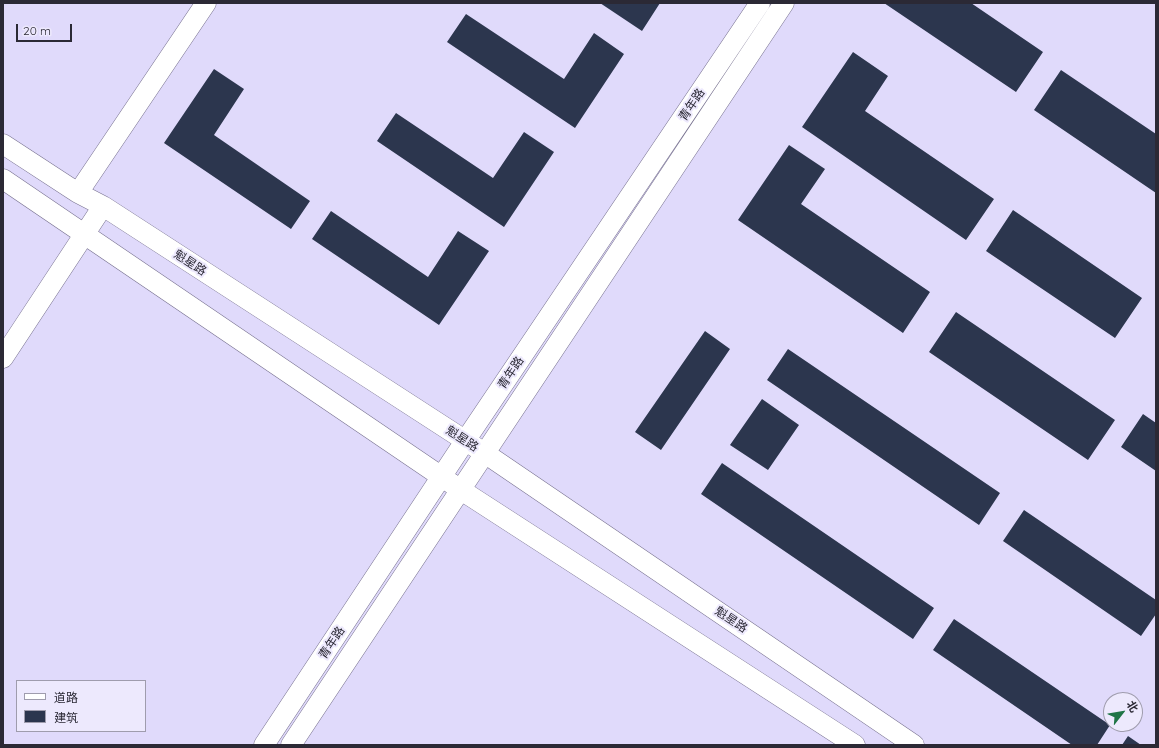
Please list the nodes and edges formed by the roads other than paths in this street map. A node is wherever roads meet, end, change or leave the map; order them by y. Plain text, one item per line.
1 (206, 3) edge
2 (760, 3) edge
3 (784, 3) edge
4 (3, 144) edge
5 (3, 179) edge
6 (78, 193) junction
7 (103, 206) junction
8 (85, 234) junction
9 (3, 358) edge
10 (465, 441) junction
11 (486, 454) junction
12 (442, 477) junction
13 (461, 490) junction
14 (264, 745) edge
15 (291, 745) edge
16 (856, 745) edge
17 (914, 745) edge

1 - 6 street
2 - 10 street, 青年路
3 - 11 street, 青年路
4 - 6 street, 魁星路
5 - 8 street
6 - 7 street, 魁星路
7 - 8 street
7 - 10 street, 魁星路
8 - 9 street
8 - 12 street
10 - 11 street, 魁星路
10 - 12 street, 青年路
11 - 13 street, 青年路
11 - 17 street, 魁星路
12 - 13 street
12 - 14 street, 青年路
13 - 15 street, 青年路
13 - 16 street

